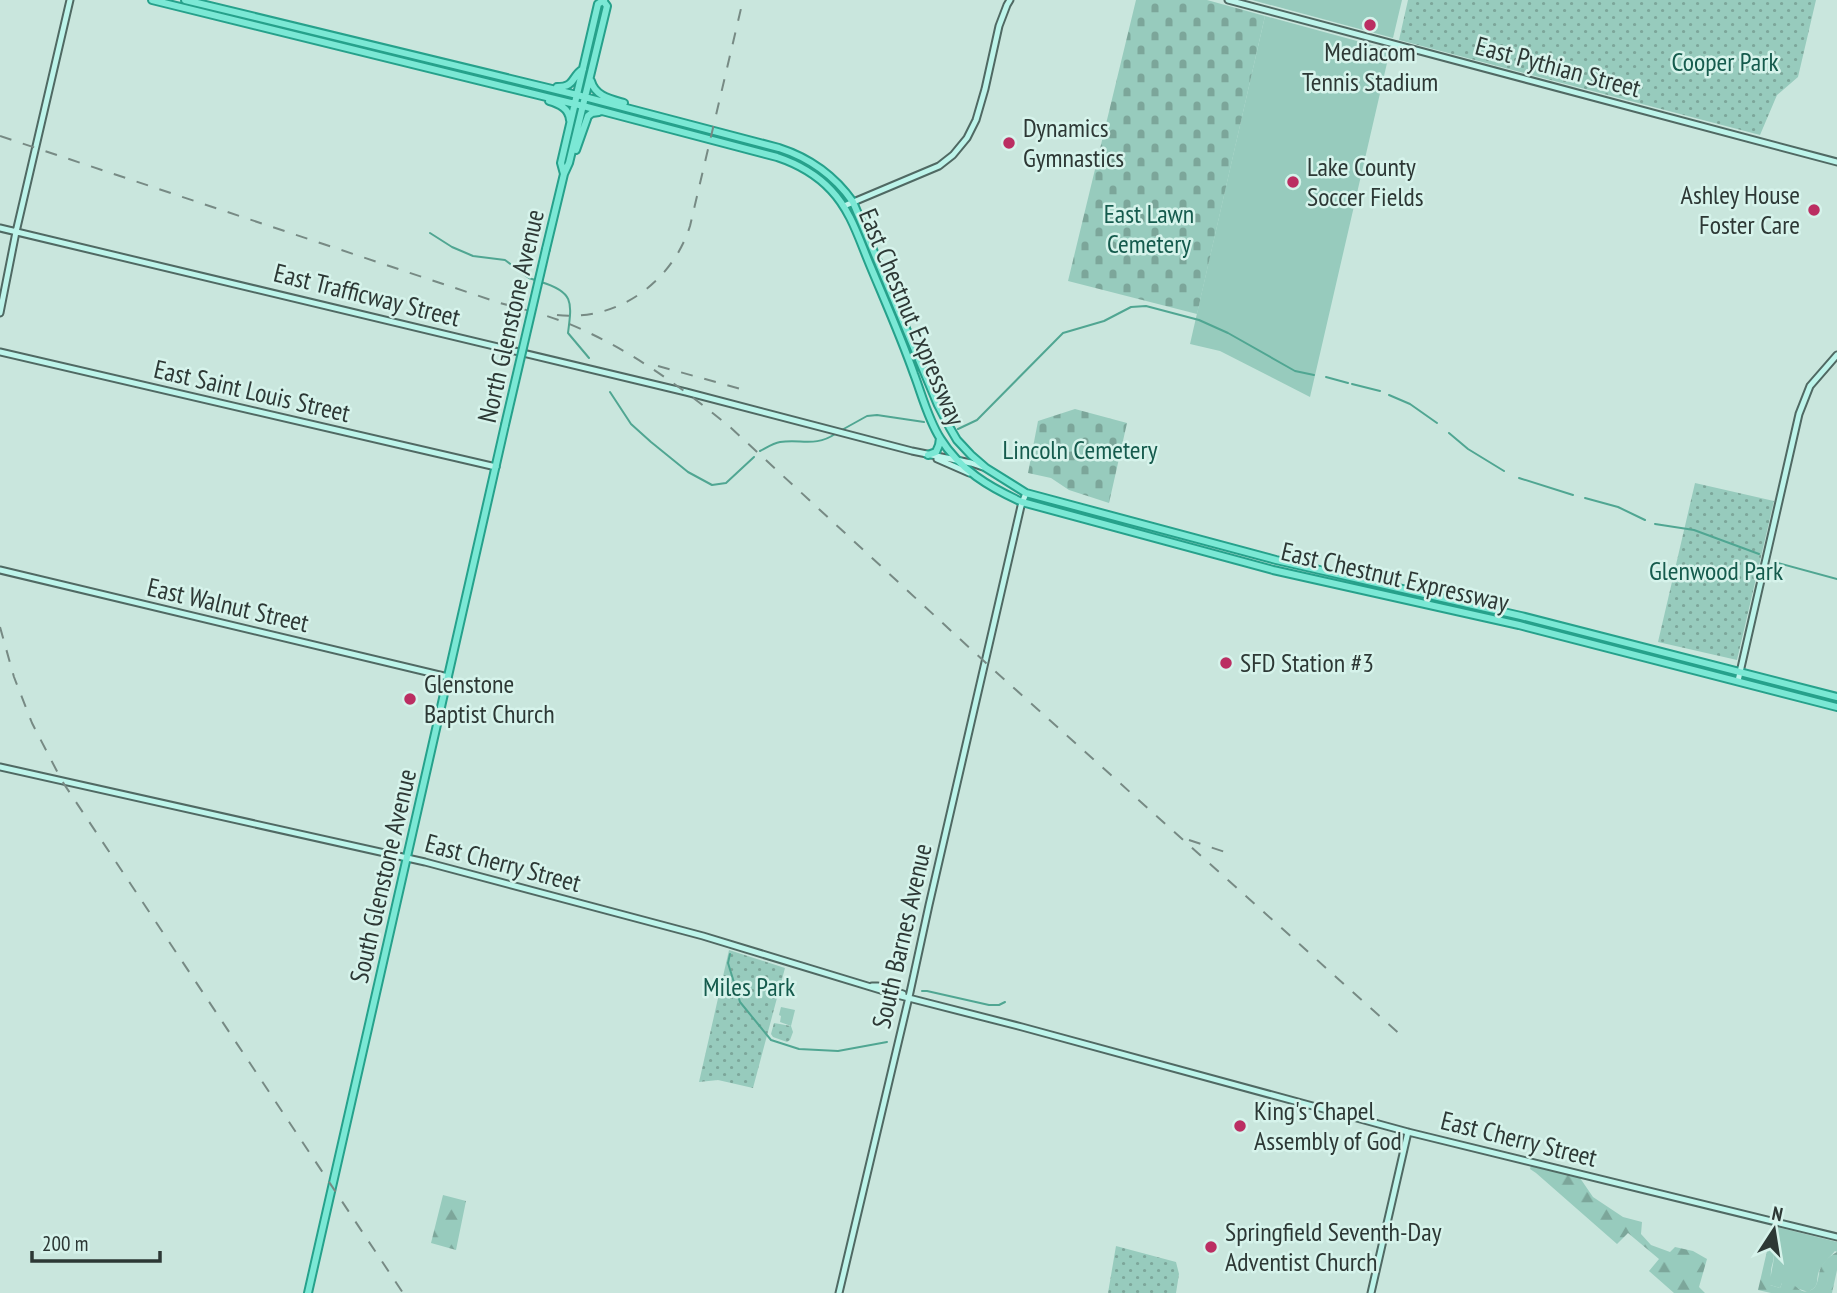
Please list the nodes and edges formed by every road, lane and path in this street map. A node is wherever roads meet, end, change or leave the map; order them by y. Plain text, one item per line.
1 (70, 0) edge
2 (152, 0) edge
3 (185, 0) edge
4 (1010, 0) edge
5 (1228, 0) edge
6 (604, 1) edge
7 (583, 69) junction
8 (591, 76) junction
9 (484, 81) junction
10 (545, 87) junction
11 (577, 95) junction
12 (586, 97) junction
13 (575, 103) junction
14 (583, 106) junction
15 (605, 111) junction
16 (668, 118) junction
17 (570, 125) junction
18 (1837, 162) edge
19 (569, 163) junction
20 (564, 174) junction
21 (853, 202) junction
22 (844, 206) junction
23 (0, 228) edge
24 (16, 232) junction
25 (0, 313) edge
26 (0, 352) edge
27 (1837, 355) edge
28 (940, 438) junction
29 (928, 455) junction
30 (958, 460) junction
31 (496, 467) junction
32 (986, 468) junction
33 (969, 473) junction
34 (1026, 492) junction
35 (1023, 502) junction
36 (0, 570) edge
37 (1740, 672) junction
38 (448, 677) junction
39 (1738, 681) junction
40 (1837, 697) edge
41 (1837, 707) edge
42 (0, 767) edge
43 (407, 858) junction
44 (909, 997) junction
45 (1408, 1132) junction
46 (1837, 1237) edge
47 (308, 1293) edge
48 (839, 1293) edge
49 (1371, 1293) edge

1 - 24 street
2 - 9 main road, East Chestnut Expressway
3 - 10 main road, East Chestnut Expressway
4 - 21 street
5 - 18 street, East Pythian Street
6 - 7 main road, North Glenstone Avenue
6 - 8 main road, North Glenstone Avenue
7 - 10 main road
7 - 11 main road, North Glenstone Avenue
8 - 12 main road, North Glenstone Avenue
8 - 16 main road
9 - 13 main road, East Chestnut Expressway
9 - 17 main road
10 - 11 main road, East Chestnut Expressway
11 - 12 main road, East Chestnut Expressway
11 - 13 main road, North Glenstone Avenue
12 - 14 main road, North Glenstone Avenue
12 - 16 main road, East Chestnut Expressway
13 - 14 main road, East Chestnut Expressway
13 - 17 main road, North Glenstone Avenue
14 - 15 main road, East Chestnut Expressway
14 - 19 main road, North Glenstone Avenue
15 - 19 main road
15 - 22 main road, East Chestnut Expressway
16 - 21 main road, East Chestnut Expressway
17 - 20 main road, North Glenstone Avenue
19 - 20 main road, North Glenstone Avenue
20 - 31 main road, North Glenstone Avenue, bridge
21 - 22 street
21 - 32 main road, East Chestnut Expressway
22 - 28 main road, East Chestnut Expressway
23 - 24 street, East Trafficway Street
24 - 25 street
24 - 29 street, East Trafficway Street
26 - 31 street, East Saint Louis Street
27 - 37 street
28 - 29 main road
28 - 30 main road, East Chestnut Expressway
29 - 30 street, East Trafficway Street
29 - 33 street, East Trafficway Street
30 - 32 street, East Trafficway Street
30 - 33 main road, East Chestnut Expressway
31 - 38 main road, South Glenstone Avenue
32 - 34 main road, East Chestnut Expressway
33 - 35 main road, East Chestnut Expressway
34 - 35 street, South Barnes Avenue
34 - 37 main road, East Chestnut Expressway
35 - 39 main road, East Chestnut Expressway
35 - 44 street, South Barnes Avenue
36 - 38 street, East Walnut Street
37 - 39 street
37 - 40 main road, East Chestnut Expressway
38 - 43 main road, South Glenstone Avenue
39 - 41 main road, East Chestnut Expressway
42 - 43 street, East Cherry Street
43 - 44 street, East Cherry Street
43 - 47 main road, South Glenstone Avenue
44 - 45 street, East Cherry Street
44 - 48 street, South Barnes Avenue
45 - 46 street, East Cherry Street
45 - 49 street

